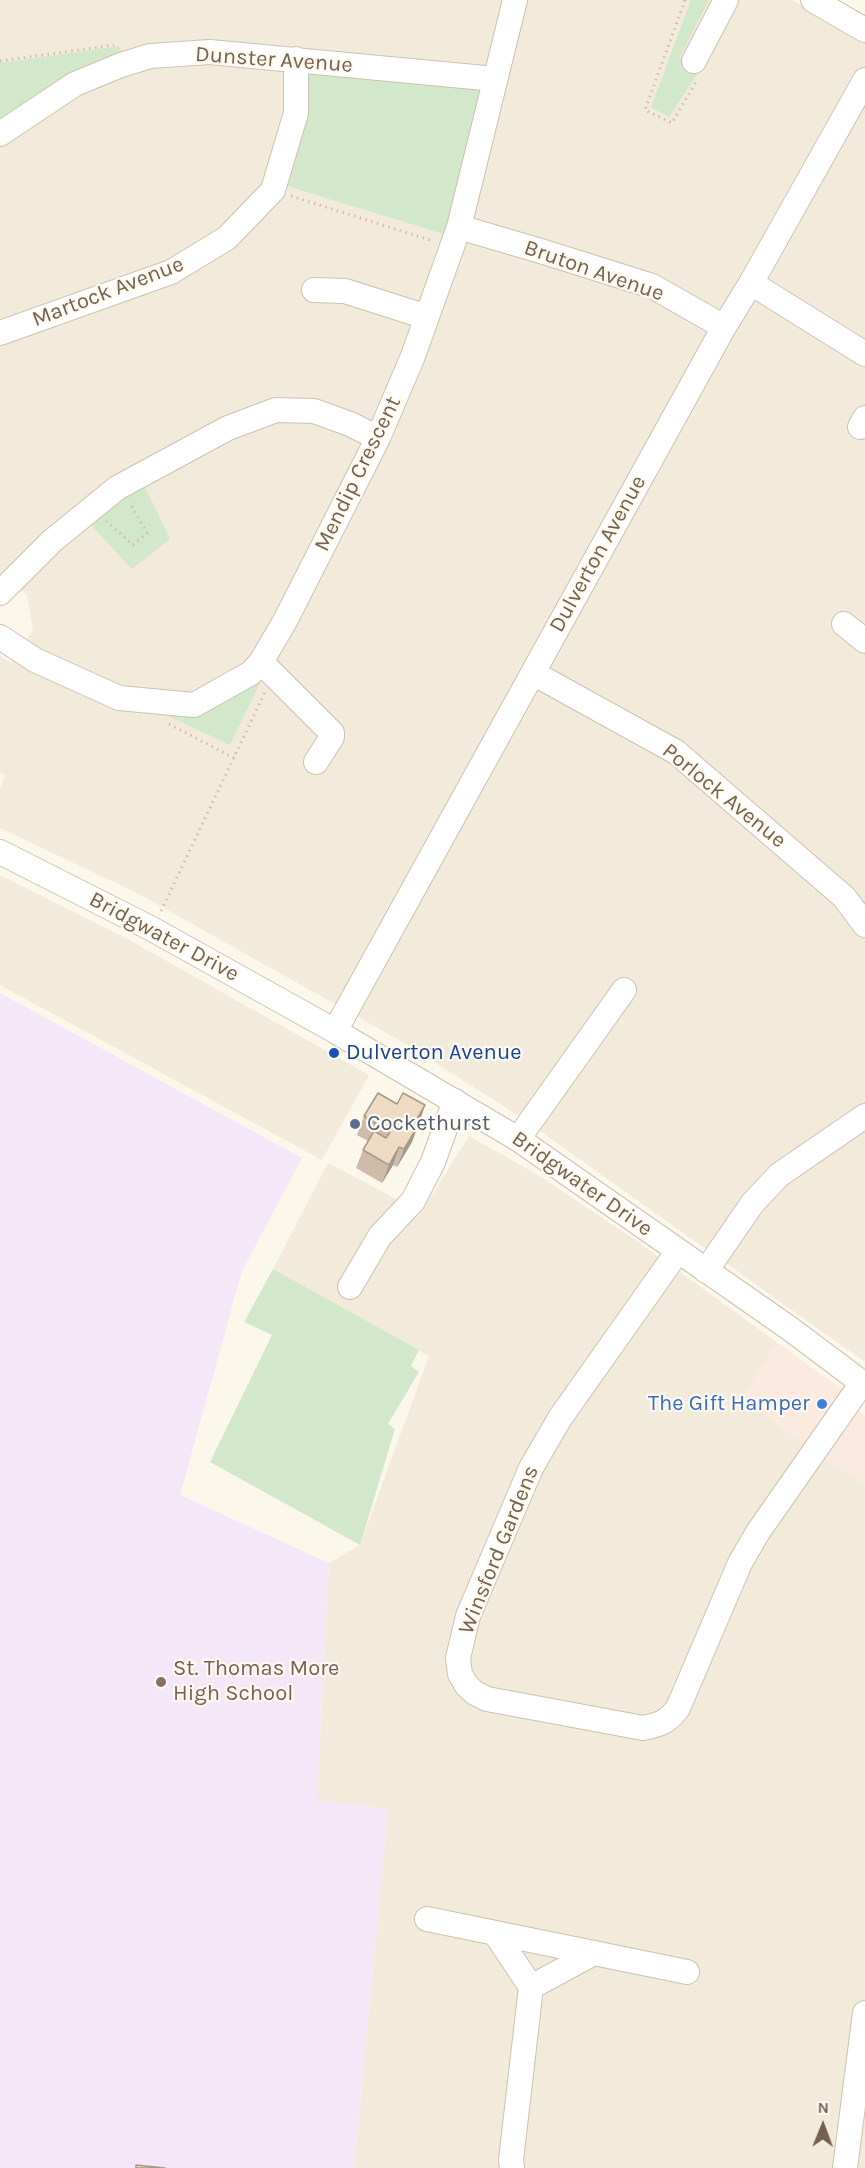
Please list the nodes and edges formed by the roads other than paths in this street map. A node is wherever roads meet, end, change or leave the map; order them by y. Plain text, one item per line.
1 (515, 0) edge
2 (726, 0) edge
3 (813, 0) edge
4 (865, 30) edge
5 (296, 59) junction
6 (694, 62) dead end
7 (495, 79) junction
8 (865, 80) edge
9 (0, 134) edge
10 (456, 237) junction
11 (751, 283) junction
12 (314, 290) dead end
13 (427, 317) junction
14 (724, 327) junction
15 (0, 333) edge
16 (865, 354) edge
17 (378, 438) junction
18 (0, 593) edge
19 (844, 624) dead end
20 (0, 637) edge
21 (865, 641) edge
22 (261, 662) junction
23 (533, 673) junction
24 (316, 762) dead end
25 (0, 852) edge
26 (865, 925) edge
27 (624, 990) dead end
28 (335, 1031) junction
29 (454, 1101) junction
30 (865, 1116) edge
31 (518, 1139) junction
32 (678, 1251) junction
33 (706, 1271) junction
34 (350, 1287) dead end
35 (864, 1384) edge
36 (427, 1919) dead end
37 (495, 1933) junction
38 (594, 1953) junction
39 (687, 1972) dead end
40 (531, 1987) junction
41 (865, 2013) edge
42 (512, 2168) edge
43 (845, 2168) edge

1 - 7 street, Mendip Crescent
2 - 6 street
3 - 4 street
5 - 7 street, Dunster Avenue
5 - 9 street, Dunster Avenue
5 - 15 street, Martock Avenue
7 - 10 street, Mendip Crescent
8 - 11 street, Dulverton Avenue
10 - 13 street, Mendip Crescent
10 - 14 street, Bruton Avenue
11 - 14 street, Dulverton Avenue
11 - 16 street
12 - 13 street
13 - 17 street, Mendip Crescent
14 - 23 street, Dulverton Avenue
17 - 18 street
17 - 22 street, Mendip Crescent
19 - 21 street
20 - 22 street, Mendip Crescent
22 - 24 street
23 - 26 street, Porlock Avenue
23 - 28 street, Dulverton Avenue
25 - 28 street, Bridgwater Drive
27 - 31 street
28 - 29 street, Bridgwater Drive
29 - 31 street, Bridgwater Drive
29 - 34 street
30 - 33 street
31 - 32 street, Bridgwater Drive
32 - 33 street, Bridgwater Drive
32 - 35 street, Winsford Gardens
33 - 35 street, Bridgwater Drive
36 - 37 street
37 - 38 street
37 - 40 street
38 - 39 street
38 - 40 street
40 - 42 street
41 - 43 street

